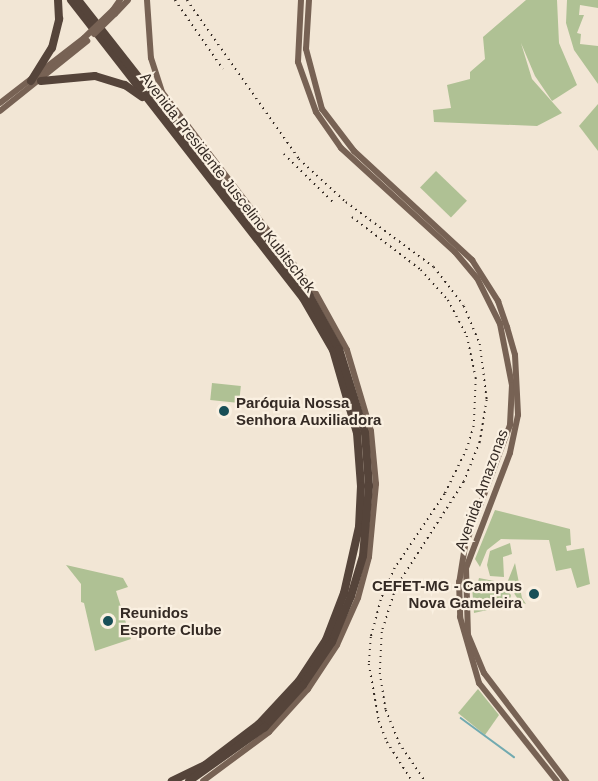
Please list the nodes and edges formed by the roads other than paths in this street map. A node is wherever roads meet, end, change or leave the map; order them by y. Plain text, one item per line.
1 (58, 0) edge
2 (70, 0) edge
3 (78, 0) edge
4 (120, 0) edge
5 (128, 0) edge
6 (147, 0) edge
7 (301, 0) edge
8 (309, 0) edge
9 (114, 12) junction
10 (85, 39) junction
11 (32, 81) junction
12 (41, 81) junction
13 (21, 88) junction
14 (148, 101) junction
15 (0, 103) edge
16 (9, 106) junction
17 (0, 111) edge
18 (176, 150) dead end
19 (188, 152) junction
20 (191, 168) dead end
21 (172, 781) edge
22 (189, 781) edge
23 (203, 781) edge
24 (557, 781) edge
25 (566, 781) edge

1 - 11 highway
2 - 14 highway, Avenida Presidente Juscelino Kubitschek
3 - 22 highway, Avenida Presidente Juscelino Kubitschek
4 - 9 main road
5 - 9 main road
6 - 23 main road, Avenida Presidente Juscelino Kubitschek
7 - 24 main road, Avenida Amazonas
8 - 25 main road, Avenida Amazonas
9 - 10 main road, bridge
10 - 11 main road
10 - 12 main road
11 - 13 main road
12 - 14 highway
12 - 16 main road
13 - 15 main road
13 - 16 main road
14 - 19 highway, Avenida Presidente Juscelino Kubitschek
16 - 17 main road
18 - 19 highway
19 - 20 highway
19 - 21 highway, Avenida Presidente Juscelino Kubitschek

